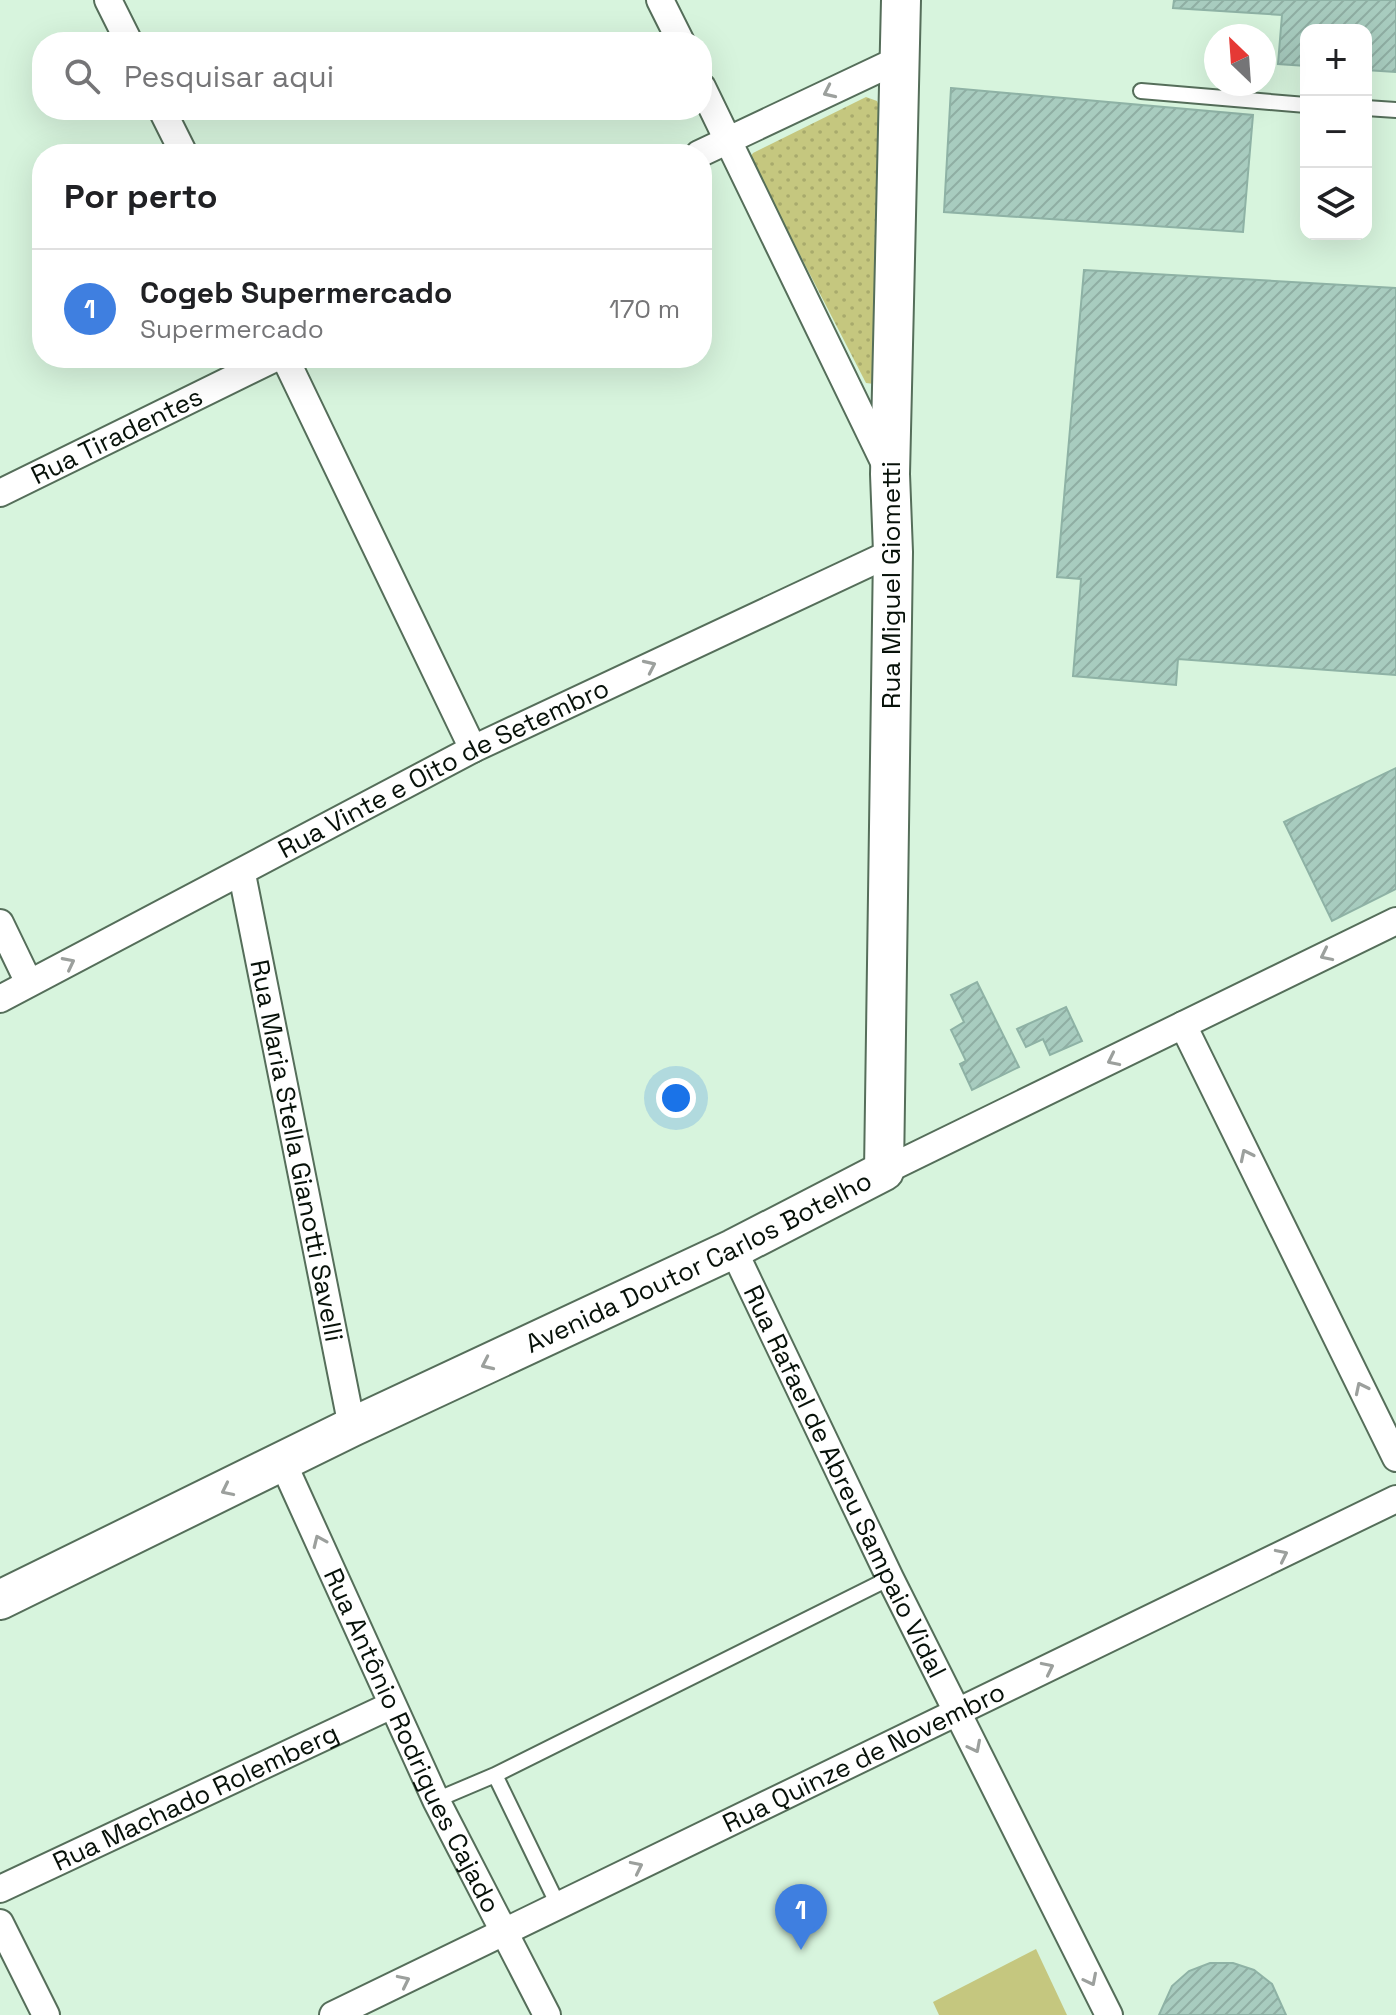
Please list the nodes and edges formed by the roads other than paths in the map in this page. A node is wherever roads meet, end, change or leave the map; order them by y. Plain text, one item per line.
1 (108, 0) edge
2 (660, 0) edge
3 (901, 0) edge
4 (124, 32) edge
5 (676, 32) edge
6 (900, 59) junction
7 (1141, 91) dead end
8 (1300, 104) edge
9 (712, 107) edge
10 (1372, 108) edge
11 (1396, 110) edge
12 (167, 120) edge
13 (728, 140) junction
14 (179, 144) edge
15 (712, 148) edge
16 (255, 368) edge
17 (290, 368) edge
18 (890, 474) junction
19 (0, 493) edge
20 (893, 552) junction
21 (473, 749) junction
22 (242, 874) junction
23 (1396, 921) edge
24 (0, 923) edge
25 (29, 983) junction
26 (0, 999) edge
27 (1183, 1025) junction
28 (884, 1171) junction
29 (733, 1249) junction
30 (352, 1427) junction
31 (1396, 1458) edge
32 (283, 1463) junction
33 (1396, 1499) edge
34 (890, 1578) junction
35 (0, 1600) edge
36 (392, 1705) junction
37 (957, 1712) junction
38 (495, 1775) junction
39 (436, 1800) junction
40 (0, 1889) edge
41 (559, 1907) junction
42 (0, 1923) edge
43 (505, 1932) junction
44 (46, 2015) edge
45 (333, 2015) edge
46 (547, 2015) edge
47 (1109, 2015) edge

1 - 4 street
2 - 5 street
3 - 6 street, Rua Miguel Giometti
6 -> 13 street
6 - 18 street, Rua Miguel Giometti
7 - 8 lane
9 - 13 street
10 - 11 lane
12 - 14 street
13 - 15 street
13 - 18 street
16 - 19 street, Rua Tiradentes
17 - 21 street
18 - 20 street, Rua Miguel Giometti
21 -> 20 street, Rua Vinte e Oito de Setembro
20 - 28 street, Rua Miguel Giometti
21 - 22 street, Rua Vinte e Oito de Setembro
25 -> 22 street, Rua Vinte e Oito de Setembro
22 - 30 street, Rua Maria Stella Gianotti Savelli
23 -> 27 street, Avenida Doutor Carlos Botelho
24 - 25 street
25 - 26 street, Rua Vinte e Oito de Setembro
27 -> 28 street, Avenida Doutor Carlos Botelho
31 -> 27 street
28 - 29 street, Avenida Doutor Carlos Botelho
29 -> 30 street, Avenida Doutor Carlos Botelho
29 - 34 street, Rua Rafael de Abreu Sampaio Vidal
30 - 32 street, Avenida Doutor Carlos Botelho
32 -> 35 street, Avenida Doutor Carlos Botelho
36 -> 32 street, Rua Antônio Rodrigues Cajado
37 -> 33 street, Rua Quinze de Novembro
34 - 37 street, Rua Rafael de Abreu Sampaio Vidal
34 - 38 lane
36 - 39 street, Rua Antônio Rodrigues Cajado
36 - 40 street, Rua Machado Rolemberg
41 -> 37 street, Rua Quinze de Novembro
37 -> 47 street, Rua Rafael de Abreu Sampaio Vidal
38 - 39 lane
38 - 41 lane
39 - 43 street, Rua Antônio Rodrigues Cajado
41 - 43 street, Rua Quinze de Novembro
42 - 44 street
45 -> 43 street, Rua Quinze de Novembro
43 - 46 street, Rua Antônio Rodrigues Cajado

